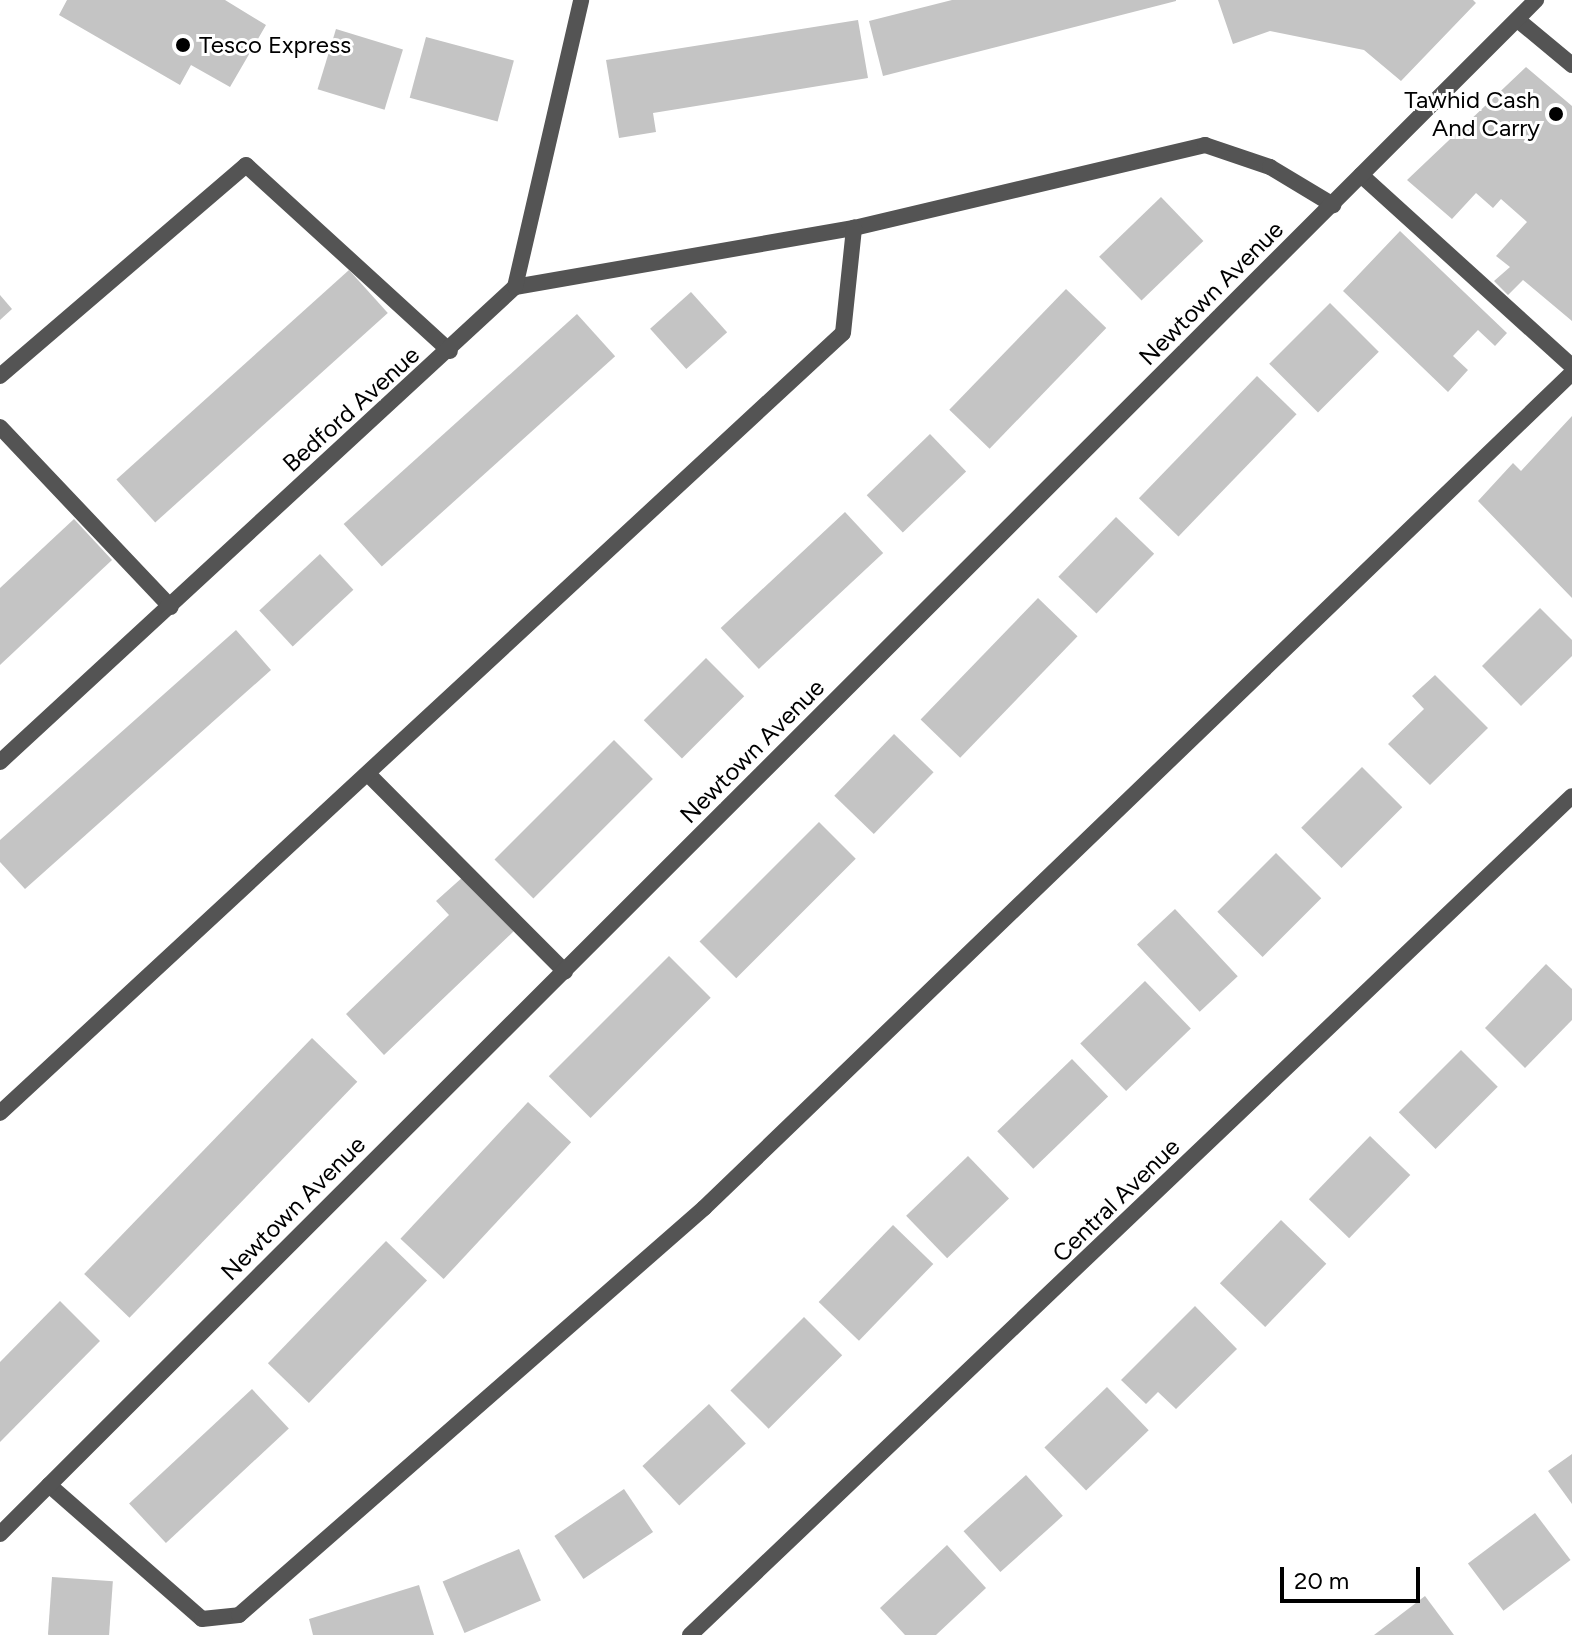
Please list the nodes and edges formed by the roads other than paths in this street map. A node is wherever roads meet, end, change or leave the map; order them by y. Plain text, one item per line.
1 (581, 0) edge
2 (1536, 0) edge
3 (1519, 21) junction
4 (1572, 65) edge
5 (1361, 175) junction
6 (1333, 205) junction
7 (854, 228) junction
8 (515, 287) junction
9 (450, 351) junction
10 (1572, 366) edge
11 (1572, 373) edge
12 (0, 376) edge
13 (0, 427) edge
14 (171, 607) junction
15 (0, 762) edge
16 (368, 774) junction
17 (1572, 796) edge
18 (565, 972) junction
19 (0, 1113) edge
20 (49, 1485) junction
21 (0, 1534) edge
22 (690, 1635) edge

1 - 8 street
2 - 3 street, Newtown Avenue
3 - 4 street
3 - 5 street, Newtown Avenue
5 - 6 street, Newtown Avenue
5 - 10 street
6 - 7 street
6 - 18 street, Newtown Avenue
7 - 8 street
7 - 16 street
8 - 9 street, Bedford Avenue
9 - 12 street
9 - 14 street, Bedford Avenue
11 - 20 street
13 - 14 street
14 - 15 street, Bedford Avenue
16 - 18 street
16 - 19 street
17 - 22 street, Central Avenue
18 - 20 street, Newtown Avenue
20 - 21 street, Newtown Avenue

